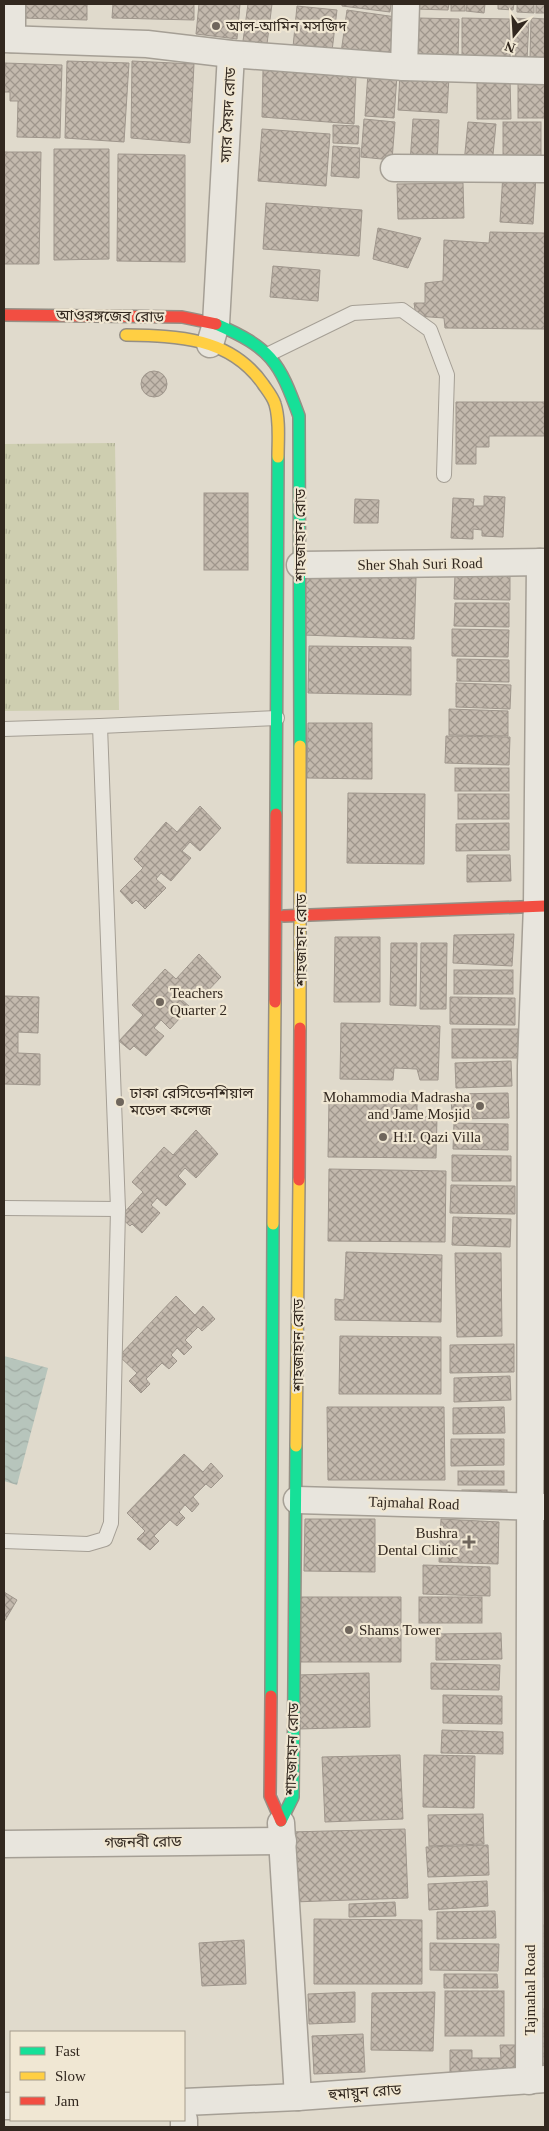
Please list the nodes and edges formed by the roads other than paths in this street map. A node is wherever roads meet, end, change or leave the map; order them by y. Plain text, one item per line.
1 (12, 4) edge
2 (406, 4) edge
3 (8, 39) edge
4 (231, 54) junction
5 (404, 67) junction
6 (545, 71) edge
7 (394, 168) dead end
8 (545, 169) edge
9 (4, 315) edge
10 (213, 334) junction
11 (110, 335) dead end
12 (270, 354) junction
13 (444, 475) dead end
14 (543, 562) edge
15 (300, 565) junction
16 (543, 709) edge
17 (277, 718) junction
18 (100, 726) junction
19 (4, 729) edge
20 (541, 905) edge
21 (275, 916) junction
22 (301, 916) junction
23 (538, 1066) edge
24 (4, 1208) edge
25 (118, 1209) junction
26 (538, 1212) edge
27 (538, 1362) edge
28 (297, 1500) junction
29 (538, 1507) edge
30 (4, 1541) edge
31 (538, 1658) edge
32 (537, 1816) edge
33 (282, 1831) junction
34 (4, 1844) edge
35 (538, 1898) edge
36 (537, 2080) edge
37 (298, 2096) junction
38 (185, 2102) edge

1 - 3 street
2 - 5 street
3 - 4 street, স্যার সৈয়দ রোড
4 - 5 street
4 - 10 street, স্যার সৈয়দ রোড
5 - 6 street
7 - 8 street
9 - 10 street, আওরঙ্গজেব রোড
10 - 11 street, আওরঙ্গজেব রোড
10 - 12 street, শাহজাহান রোড
10 - 17 street, শাহজাহান রোড
12 - 13 lane
12 - 15 street, শাহজাহান রোড
14 - 15 street, Sher Shah Suri Road
14 - 16 street, Sher Shah Suri Road
15 - 22 street, শাহজাহান রোড
16 - 20 street, Sher Shah Suri Road
17 - 18 lane
17 - 21 street, শাহজাহান রোড
18 - 19 lane
18 - 25 lane
20 - 22 street
20 - 23 street, Tajmahal Road
21 - 22 street
21 - 33 street, শাহজাহান রোড
22 - 28 street, শাহজাহান রোড
23 - 26 street, Tajmahal Road
24 - 25 lane
25 - 30 lane
26 - 27 street, Tajmahal Road
27 - 29 street, Tajmahal Road
28 - 29 street, Tajmahal Road
28 - 33 street, শাহজাহান রোড
29 - 31 street, Tajmahal Road
31 - 32 street, Tajmahal Road
32 - 35 street, Tajmahal Road
33 - 34 street, গজনবী রোড
33 - 37 street
35 - 36 street, Tajmahal Road
36 - 37 street, হুমায়ুন রোড
37 - 38 street, হুমায়ুন রোড

